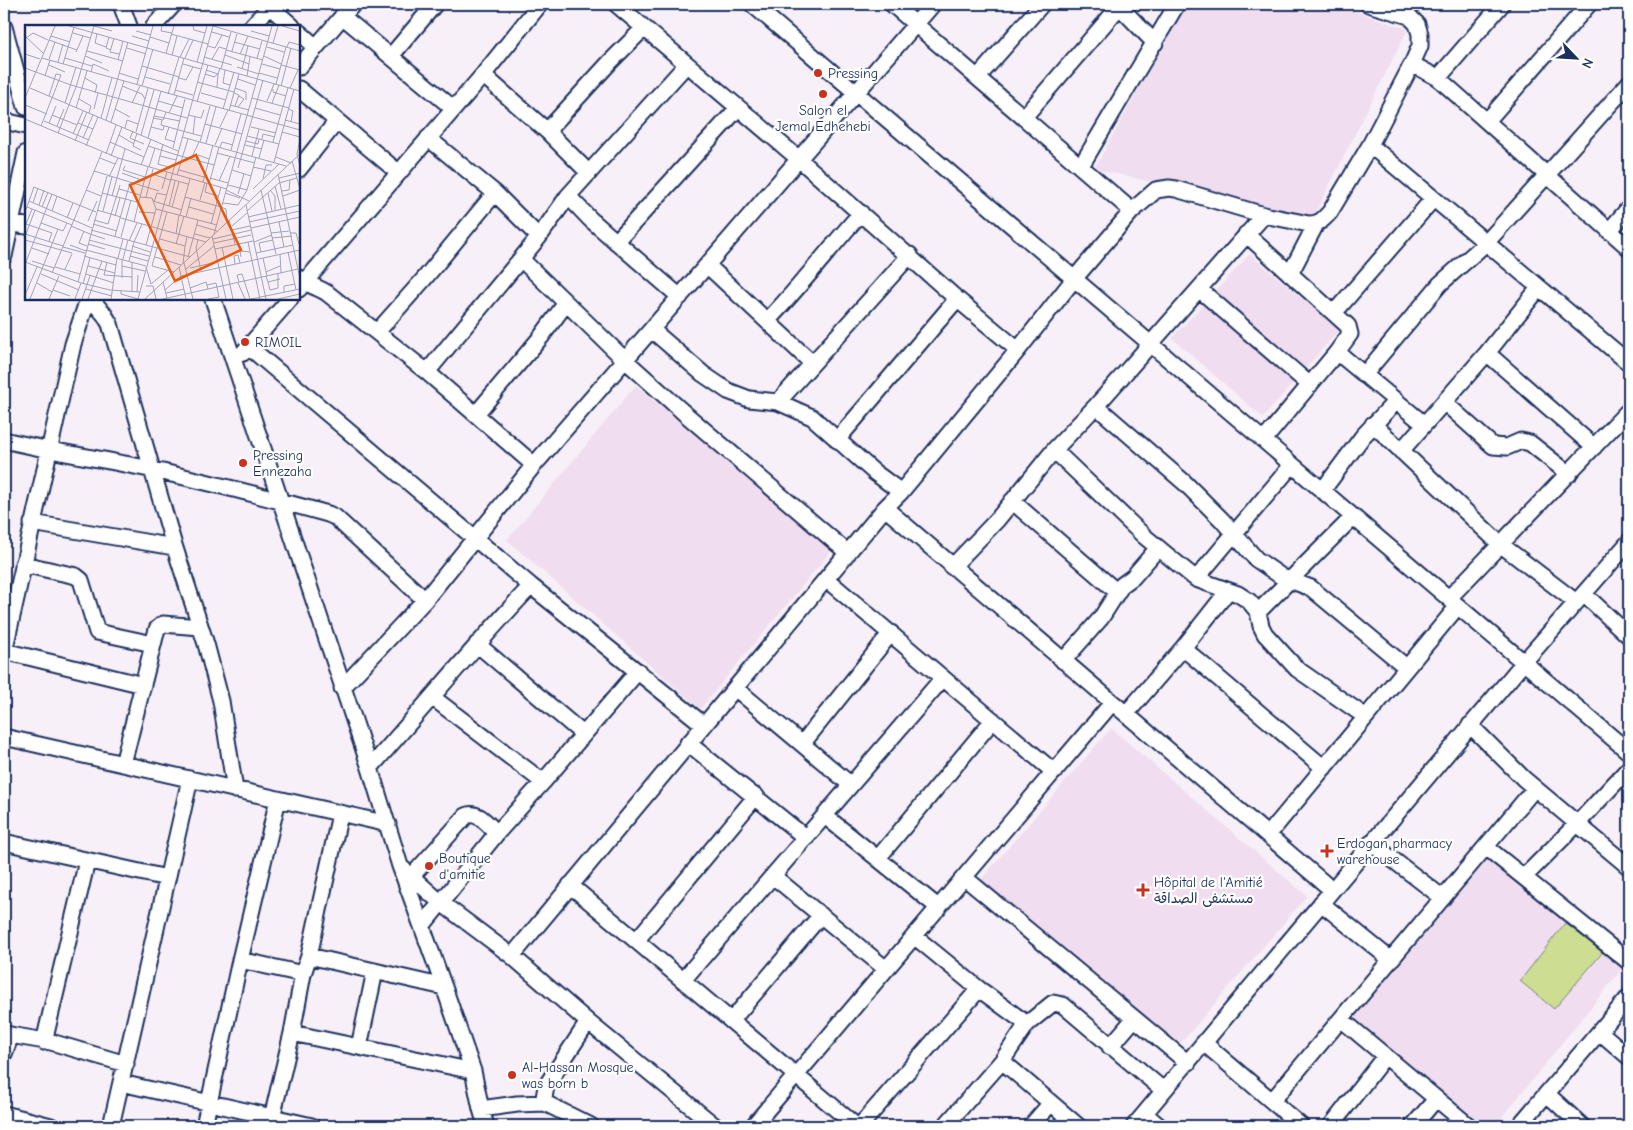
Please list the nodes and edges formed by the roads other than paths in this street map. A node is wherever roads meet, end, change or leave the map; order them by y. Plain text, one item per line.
1 (121, 4) edge
2 (174, 4) edge
3 (353, 4) edge
4 (435, 4) edge
5 (540, 4) edge
6 (616, 4) edge
7 (752, 4) edge
8 (892, 4) edge
9 (933, 4) edge
10 (1042, 4) edge
11 (1177, 4) edge
12 (1368, 4) edge
13 (1502, 4) edge
14 (1589, 4) edge
15 (269, 5) edge
16 (1118, 5) edge
17 (342, 16) junction
18 (916, 24) junction
19 (129, 25) edge
20 (155, 25) edge
21 (253, 25) edge
22 (291, 25) edge
23 (644, 28) junction
24 (300, 33) edge
25 (5, 36) edge
26 (1155, 44) junction
27 (316, 47) junction
28 (391, 56) junction
29 (687, 64) junction
30 (1412, 64) junction
31 (300, 66) edge
32 (483, 75) junction
33 (978, 77) junction
34 (1438, 78) junction
35 (1629, 83) edge
36 (300, 90) edge
37 (857, 93) junction
38 (25, 104) edge
39 (738, 108) junction
40 (454, 109) junction
41 (1024, 117) junction
42 (4, 120) edge
43 (337, 121) junction
44 (1487, 121) junction
45 (25, 126) edge
46 (547, 131) junction
47 (428, 138) junction
48 (1370, 145) junction
49 (25, 156) edge
50 (800, 159) junction
51 (1081, 166) junction
52 (300, 168) edge
53 (399, 173) junction
54 (589, 173) junction
55 (1546, 174) junction
56 (495, 193) junction
57 (568, 196) junction
58 (1433, 199) junction
59 (1629, 208) edge
60 (1132, 211) junction
61 (861, 213) junction
62 (1264, 215) junction
63 (7, 222) edge
64 (1316, 224) junction
65 (25, 226) edge
66 (1609, 231) junction
67 (1246, 234) junction
68 (539, 237) junction
69 (616, 242) junction
70 (1486, 244) junction
71 (1629, 248) edge
72 (910, 255) junction
73 (4, 256) edge
74 (521, 259) junction
75 (707, 266) junction
76 (1290, 274) junction
77 (1074, 279) junction
78 (301, 283) edge
79 (1539, 288) junction
80 (1198, 289) junction
81 (680, 297) junction
82 (958, 298) junction
83 (90, 300) edge
84 (91, 300) edge
85 (213, 300) edge
86 (289, 300) edge
87 (566, 302) junction
88 (1334, 313) junction
89 (767, 321) junction
90 (652, 330) junction
91 (377, 332) junction
92 (1151, 344) junction
93 (249, 347) junction
94 (1018, 350) junction
95 (1337, 352) junction
96 (1487, 353) junction
97 (625, 360) junction
98 (812, 363) junction
99 (1629, 363) edge
100 (234, 364) junction
101 (428, 372) junction
102 (1364, 375) junction
103 (1310, 385) junction
104 (1396, 401) junction
105 (778, 402) junction
106 (1444, 402) junction
107 (1096, 406) junction
108 (1629, 410) edge
109 (476, 414) junction
110 (1373, 424) junction
111 (1424, 424) junction
112 (4, 440) edge
113 (837, 440) junction
114 (1264, 440) junction
115 (1594, 448) junction
116 (1054, 450) junction
117 (49, 451) junction
118 (1402, 451) junction
119 (534, 465) junction
120 (1292, 465) junction
121 (152, 469) junction
122 (1569, 474) junction
123 (1322, 491) junction
124 (901, 492) junction
125 (280, 500) junction
126 (1012, 501) junction
127 (885, 508) junction
128 (1353, 517) junction
129 (32, 523) junction
130 (1234, 533) junction
131 (475, 539) junction
132 (1629, 542) edge
133 (1500, 544) junction
134 (174, 547) junction
135 (1158, 548) junction
136 (848, 553) junction
137 (22, 564) junction
138 (952, 567) junction
139 (826, 579) junction
140 (1196, 579) junction
141 (1290, 580) junction
142 (531, 586) junction
143 (1228, 591) junction
144 (1117, 592) junction
145 (1580, 598) junction
146 (425, 600) junction
147 (1453, 602) junction
148 (1258, 612) junction
149 (200, 627) junction
150 (891, 633) junction
151 (1629, 636) edge
152 (153, 644) junction
153 (477, 644) junction
154 (1183, 648) junction
155 (4, 651) edge
156 (1063, 661) junction
157 (1524, 662) junction
158 (1406, 667) junction
159 (638, 671) junction
160 (943, 678) junction
161 (143, 685) junction
162 (342, 688) junction
163 (735, 688) junction
164 (432, 697) junction
165 (1112, 703) junction
166 (1126, 714) junction
167 (1366, 717) junction
168 (993, 720) junction
169 (704, 725) junction
170 (1470, 725) junction
171 (583, 734) junction
172 (4, 737) edge
173 (688, 743) junction
174 (802, 744) junction
175 (1629, 752) edge
176 (123, 764) junction
177 (370, 768) junction
178 (1324, 768) junction
179 (1629, 768) edge
180 (1054, 772) junction
181 (190, 779) junction
182 (543, 782) junction
183 (852, 785) junction
184 (1535, 788) junction
185 (235, 790) junction
186 (756, 796) junction
187 (278, 799) junction
188 (340, 814) junction
189 (825, 816) junction
190 (388, 824) junction
191 (1577, 824) junction
192 (497, 833) junction
193 (1268, 835) junction
194 (806, 838) junction
195 (4, 842) edge
196 (1371, 843) junction
197 (1486, 847) junction
198 (878, 858) junction
199 (86, 860) junction
200 (400, 866) junction
201 (1629, 868) edge
202 (773, 876) junction
203 (411, 877) junction
204 (1524, 877) junction
205 (167, 878) junction
206 (965, 878) junction
207 (570, 885) junction
208 (1332, 890) junction
209 (1443, 898) junction
210 (440, 902) junction
211 (1321, 903) junction
212 (939, 908) junction
213 (821, 916) junction
214 (422, 926) junction
215 (914, 936) junction
216 (636, 941) junction
217 (309, 956) junction
218 (512, 956) junction
219 (240, 960) junction
220 (1390, 960) junction
221 (1629, 962) edge
222 (886, 969) junction
223 (375, 971) junction
224 (303, 974) junction
225 (683, 980) junction
226 (444, 987) junction
227 (979, 989) junction
228 (1629, 998) edge
229 (1134, 1019) junction
230 (1341, 1019) junction
231 (731, 1021) junction
232 (588, 1022) junction
233 (1027, 1024) junction
234 (1600, 1032) junction
235 (292, 1033) junction
236 (8, 1035) edge
237 (44, 1042) junction
238 (1204, 1043) junction
239 (359, 1047) junction
240 (1110, 1047) junction
241 (4, 1054) edge
242 (1385, 1056) junction
243 (1629, 1057) edge
244 (1002, 1061) junction
245 (126, 1064) junction
246 (1188, 1064) junction
247 (473, 1071) junction
248 (795, 1075) junction
249 (121, 1083) junction
250 (1163, 1090) junction
251 (1547, 1094) junction
252 (1436, 1099) junction
253 (209, 1102) junction
254 (1272, 1102) junction
255 (546, 1103) junction
256 (1051, 1103) junction
257 (481, 1109) junction
258 (4, 1114) edge
259 (1145, 1114) junction
260 (271, 1122) edge
261 (35, 1124) edge
262 (50, 1126) edge
263 (111, 1126) edge
264 (204, 1126) edge
265 (312, 1126) edge
266 (486, 1126) edge
267 (591, 1126) edge
268 (715, 1126) edge
269 (752, 1126) edge
270 (856, 1126) edge
271 (860, 1126) edge
272 (945, 1126) edge
273 (1031, 1126) edge
274 (1078, 1126) edge
275 (1134, 1126) edge
276 (1159, 1126) edge
277 (1301, 1126) edge
278 (1331, 1126) edge
279 (1413, 1126) edge
280 (1469, 1126) edge
281 (1519, 1126) edge
282 (1582, 1126) edge

1 - 19 street
2 - 20 street
3 - 17 street
4 - 28 street
5 - 32 street
6 - 23 street
7 - 37 street
8 - 18 street
9 - 18 street
10 - 33 street
11 - 26 street
12 - 30 street
13 - 34 street
14 - 44 street
15 - 21 street
15 - 22 street
16 - 26 street
16 - 41 street
17 - 27 street
17 - 28 street
18 - 33 street
18 - 37 street
23 - 29 street
23 - 46 street
24 - 27 street
25 - 38 street
26 - 51 street
27 - 31 street
28 - 40 street
29 - 39 street
29 - 54 street
30 - 34 street
30 - 48 street
32 - 40 street
32 - 46 street
33 - 41 street
34 - 44 street
35 - 55 street
36 - 43 street
37 - 50 street
37 - 77 street
39 - 50 street
39 - 69 street
40 - 47 street
41 - 51 street
42 - 45 street
43 - 52 street
43 - 53 street
44 - 55 street
46 - 54 street
47 - 53 street
47 - 56 street
48 - 58 street
48 - 64 street
49 - 63 street
50 - 61 street
50 - 75 street
51 - 60 street
53 - 78 street
54 - 57 street
55 - 66 street
55 - 70 street
56 - 68 street
56 - 91 street
57 - 68 street
57 - 69 street
58 - 70 street
58 - 88 street
59 - 66 street
60 - 62 street
60 - 77 street
61 - 72 street
61 - 89 street
62 - 64 street
62 - 67 street
63 - 65 street
63 - 73 street
64 - 76 street
66 - 71 street
67 - 76 street
67 - 80 street
68 - 74 street
69 - 81 street
70 - 79 street
70 - 102 street
72 - 82 street
72 - 98 street
74 - 87 street
74 - 101 street
75 - 81 street
75 - 89 street
76 - 88 street
77 - 92 street
77 - 94 street
78 - 91 street
79 - 96 street
79 - 99 street
80 - 92 street
80 - 103 street
81 - 90 street
82 - 94 street
82 - 113 street
83 - 117 street
84 - 121 street
85 - 100 street
86 - 93 street
87 - 97 street
87 - 109 street
88 - 95 street
89 - 98 street
90 - 97 street
90 - 105 street
91 - 101 street
92 - 107 street
92 - 114 street
93 - 100 street
93 - 131 street
94 - 124 street
95 - 102 street
95 - 103 street
96 - 106 street
96 - 115 street
97 - 119 street
97 - 136 street
98 - 105 street
100 - 125 street
101 - 109 street
102 - 104 street
103 - 114 street
104 - 110 street
104 - 111 street
105 - 113 street
106 - 111 street
106 - 122 street
107 - 116 street
107 - 130 street
108 - 115 street
109 - 119 street
110 - 118 street
110 - 123 street
111 - 118 street
112 - 117 street
113 - 124 street
114 - 120 street
115 - 122 street
116 - 126 street
116 - 135 street
117 - 121 street
117 - 129 street
118 - 133 street
119 - 131 street
120 - 123 street
120 - 130 street
121 - 125 street
121 - 134 street
122 - 133 street
123 - 128 street
124 - 127 street
125 - 146 street
125 - 162 street
126 - 138 street
126 - 144 street
127 - 136 street
127 - 138 street
128 - 141 street
128 - 147 street
129 - 134 street
129 - 137 street
130 - 140 street
130 - 141 street
131 - 142 street
131 - 146 street
132 - 145 street
133 - 145 street
133 - 147 street
134 - 149 street
135 - 140 street
135 - 144 street
136 - 139 street
137 - 152 street
137 - 155 street
138 - 156 street
139 - 150 street
139 - 163 street
140 - 143 street
141 - 148 street
141 - 158 street
142 - 153 street
142 - 159 street
143 - 148 street
143 - 154 street
144 - 156 street
145 - 151 street
145 - 157 street
146 - 162 street
147 - 157 street
147 - 158 street
148 - 167 street
149 - 152 street
149 - 185 street
150 - 160 street
150 - 174 street
152 - 161 street
153 - 164 street
153 - 171 street
154 - 166 street
154 - 178 street
155 - 161 street
156 - 165 street
157 - 170 street
157 - 175 street
158 - 167 street
159 - 169 street
159 - 171 street
160 - 168 street
160 - 183 street
161 - 176 street
162 - 177 street
163 - 169 street
163 - 174 street
164 - 177 street
164 - 182 street
165 - 166 street
165 - 180 street
166 - 193 street
167 - 178 street
168 - 180 street
168 - 198 street
169 - 173 street
170 - 184 street
170 - 196 street
171 - 182 street
172 - 176 street
173 - 186 street
173 - 207 street
174 - 183 street
176 - 181 street
177 - 190 street
178 - 193 street
179 - 191 street
180 - 206 street
181 - 185 street
181 - 205 street
182 - 192 street
183 - 189 street
184 - 191 street
184 - 197 street
185 - 187 street
186 - 194 street
186 - 216 street
187 - 188 street
187 - 219 street
188 - 190 street
188 - 217 street
189 - 194 street
189 - 198 street
190 - 200 street
191 - 201 street
191 - 204 street
192 - 203 street
192 - 210 street
193 - 208 street
194 - 202 street
195 - 199 street
196 - 208 street
196 - 209 street
197 - 204 street
197 - 209 street
198 - 212 street
199 - 205 street
199 - 237 street
200 - 203 street
200 - 214 street
202 - 213 street
202 - 225 street
203 - 210 street
204 - 221 street
205 - 245 street
206 - 212 street
206 - 229 street
207 - 216 street
207 - 218 street
208 - 211 street
209 - 220 street
210 - 214 street
210 - 218 street
211 - 220 street
211 - 238 street
212 - 215 street
213 - 222 street
213 - 231 street
214 - 226 street
215 - 222 street
215 - 227 street
216 - 225 street
217 - 223 street
217 - 224 street
218 - 232 street
219 - 224 street
219 - 253 street
220 - 230 street
222 - 248 street
223 - 226 street
223 - 239 street
224 - 235 street
225 - 231 street
226 - 247 street
227 - 233 street
227 - 271 street
228 - 234 street
229 - 240 street
229 - 246 street
230 - 242 street
230 - 254 street
231 - 248 street
232 - 255 street
232 - 268 street
233 - 240 street
233 - 244 street
234 - 243 street
234 - 251 street
235 - 239 street
235 - 260 street
236 - 237 street
236 - 241 street
237 - 245 street
238 - 246 street
238 - 254 street
239 - 247 street
240 - 250 street
242 - 252 street
242 - 278 street
244 - 256 street
244 - 272 street
245 - 249 street
246 - 250 street
247 - 257 street
248 - 269 street
248 - 270 street
249 - 253 street
249 - 263 street
250 - 259 street
251 - 281 street
251 - 282 street
252 - 279 street
252 - 280 street
253 - 260 street
253 - 264 street
254 - 277 street
255 - 257 street
255 - 267 street
256 - 273 street
256 - 274 street
257 - 266 street
258 - 261 street
259 - 275 street
259 - 276 street
260 - 265 street
261 - 262 street

